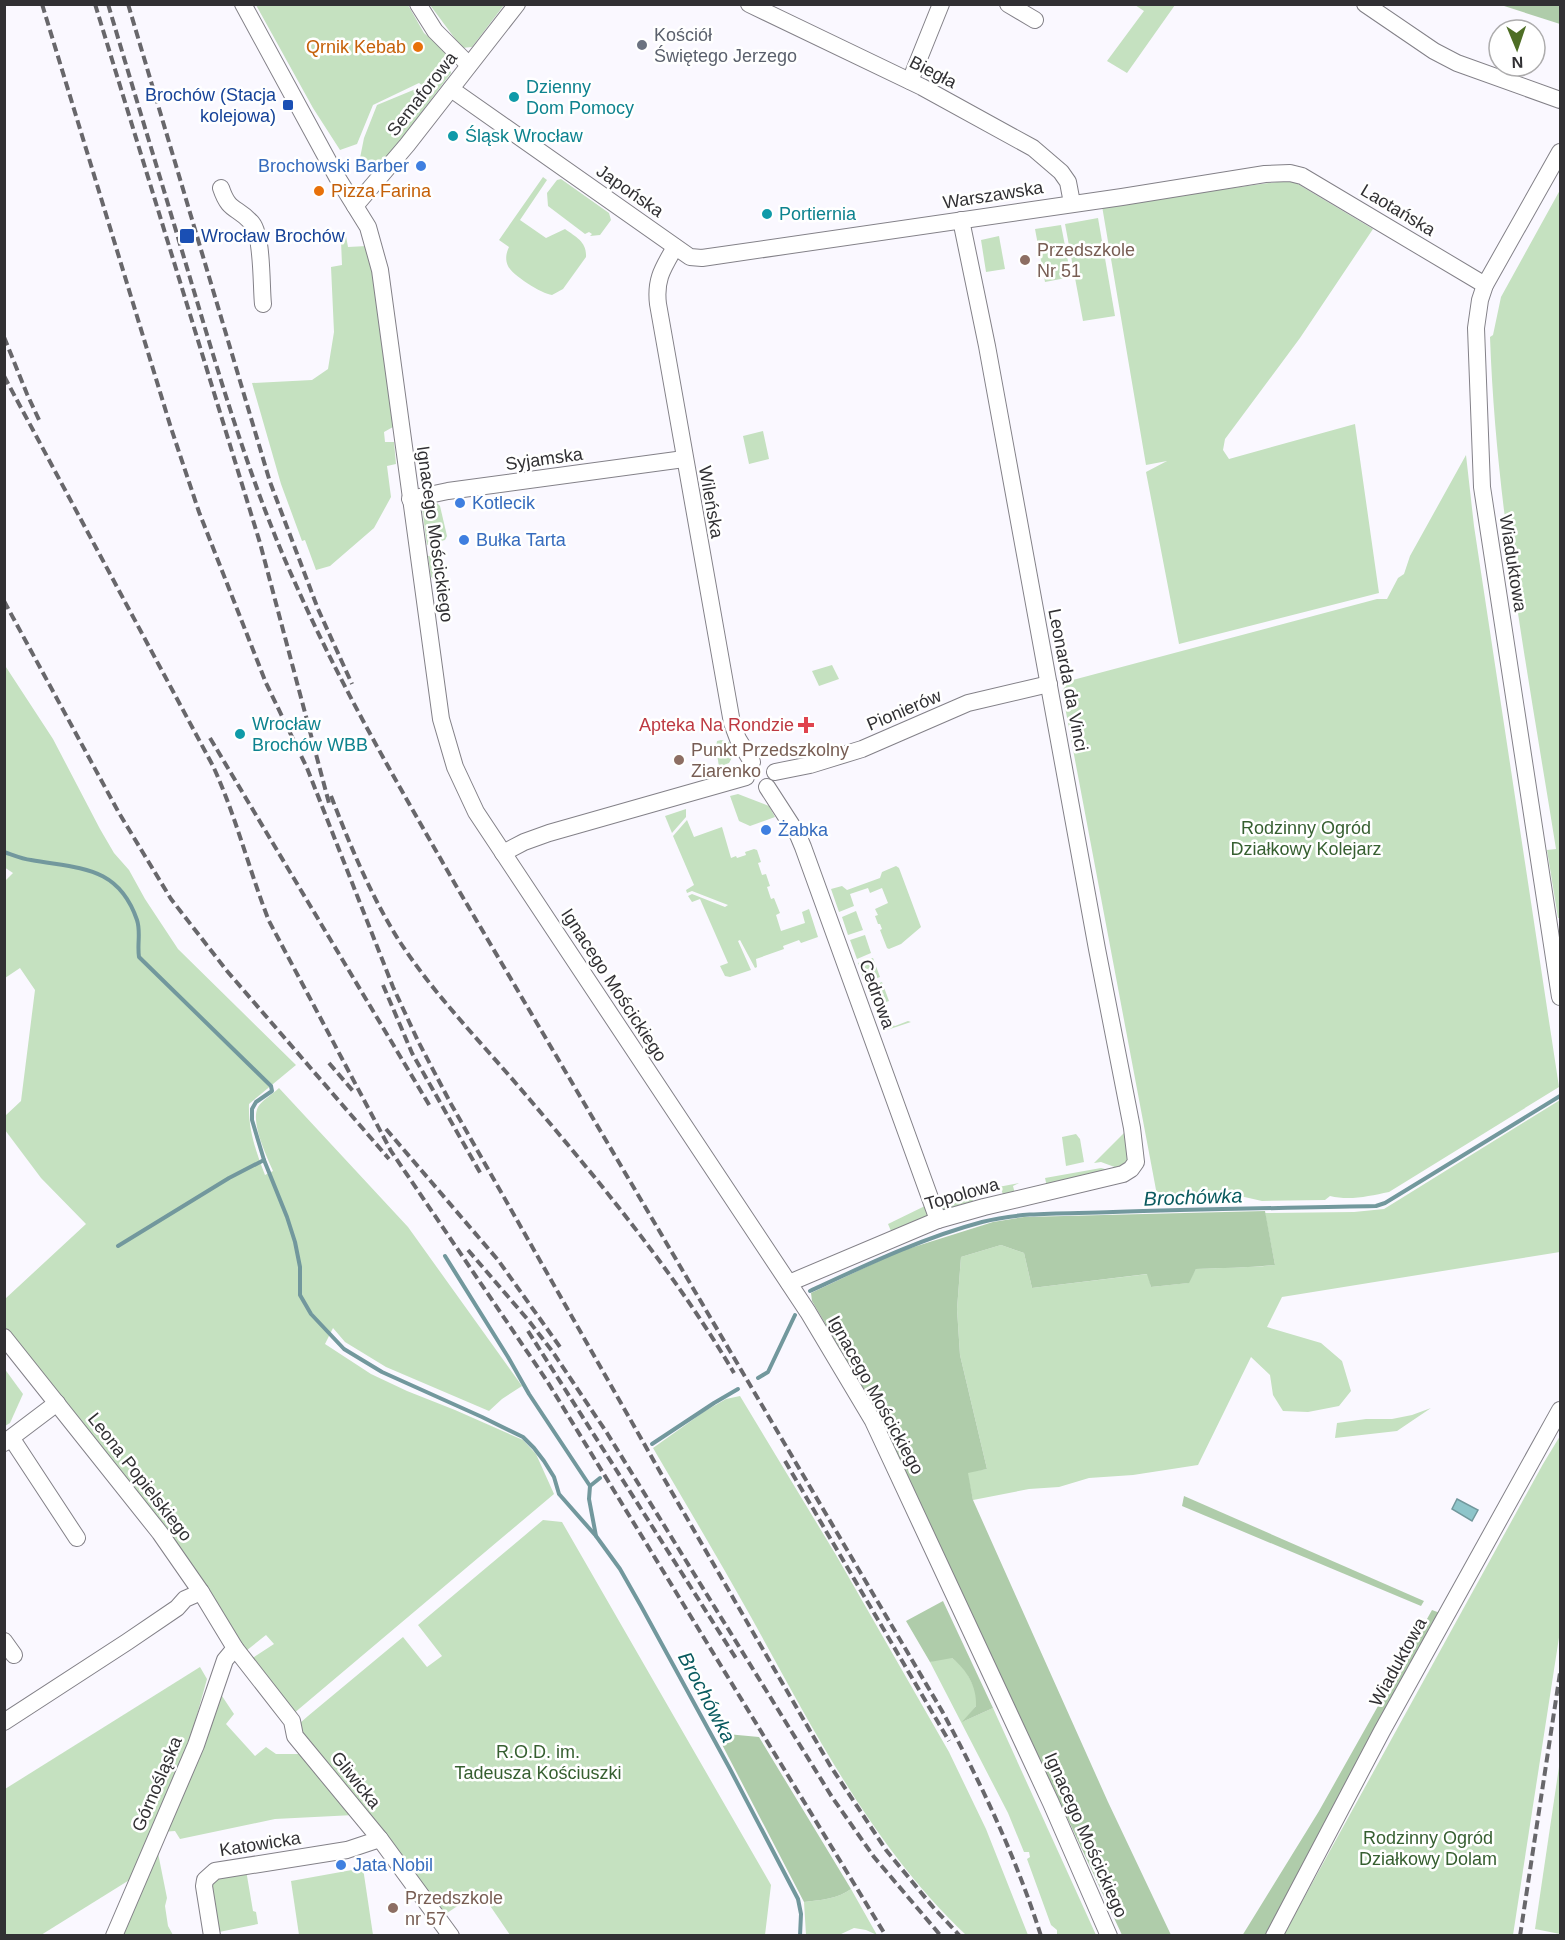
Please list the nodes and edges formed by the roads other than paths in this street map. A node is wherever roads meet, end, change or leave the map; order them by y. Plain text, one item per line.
1 (243, 4) edge
2 (418, 4) edge
3 (517, 4) edge
4 (750, 4) edge
5 (941, 4) edge
6 (1008, 4) edge
7 (1365, 4) edge
8 (1390, 4) edge
9 (1035, 20) dead end
10 (1396, 25) junction
11 (469, 65) junction
12 (910, 81) junction
13 (451, 89) junction
14 (1560, 100) edge
15 (1560, 152) edge
16 (1290, 172) joint
17 (221, 188) dead end
18 (1072, 203) junction
19 (355, 206) junction
20 (961, 220) junction
21 (675, 247) junction
22 (702, 258) joint
23 (1485, 285) junction
24 (263, 304) dead end
25 (684, 459) junction
26 (410, 499) junction
27 (1049, 684) junction
28 (749, 770) junction
29 (771, 779) junction
30 (503, 853) junction
31 (1560, 997) edge
32 (1135, 1148) joint
33 (938, 1220) junction
34 (789, 1283) junction
35 (4, 1337) edge
36 (57, 1403) junction
37 (1560, 1410) edge
38 (8, 1441) edge
39 (77, 1538) dead end
40 (201, 1592) junction
41 (235, 1648) junction
42 (4, 1722) edge
43 (380, 1839) junction
44 (114, 1935) edge
45 (212, 1935) edge
46 (451, 1935) edge
47 (1109, 1935) edge
48 (1274, 1935) edge

1 - 19 street, Ignacego Mościckiego
2 - 11 street
3 - 11 street, Semaforowa
4 - 12 street, Biegła
5 - 12 street
6 - 9 street
7 - 10 street
8 - 10 street
10 - 14 street
11 - 13 street, Semaforowa
12 - 18 street, Biegła
13 - 19 street, Semaforowa
13 - 21 street, Japońska
15 - 23 street, Wiaduktowa
16 - 18 street, Warszawska
16 - 23 street, Laotańska
17 - 24 street
18 - 20 street, Warszawska
19 - 26 street, Ignacego Mościckiego
20 - 22 street, Warszawska
20 - 27 street, Leonarda da Vinci
21 - 22 street, Japońska
21 - 25 street, Wileńska
23 - 31 street, Wiaduktowa
25 - 26 street, Syjamska
25 - 28 street, Wileńska
26 - 30 street, Ignacego Mościckiego
27 - 29 street, Pionierów
27 - 32 street, Leonarda da Vinci
28 - 29 street
28 - 29 street
28 - 30 street
29 - 33 street, Cedrowa
30 - 34 street, Ignacego Mościckiego
32 - 33 street, Topolowa
33 - 34 street, Topolowa
34 - 47 street, Ignacego Mościckiego
35 - 36 street, Leona Popielskiego
36 - 38 street
36 - 40 street, Leona Popielskiego
37 - 48 street, Wiaduktowa
38 - 39 street
40 - 41 street, Leona Popielskiego
40 - 42 street
41 - 43 street, Gliwicka
41 - 44 street, Górnośląska
43 - 45 street, Katowicka
43 - 46 street, Gliwicka

